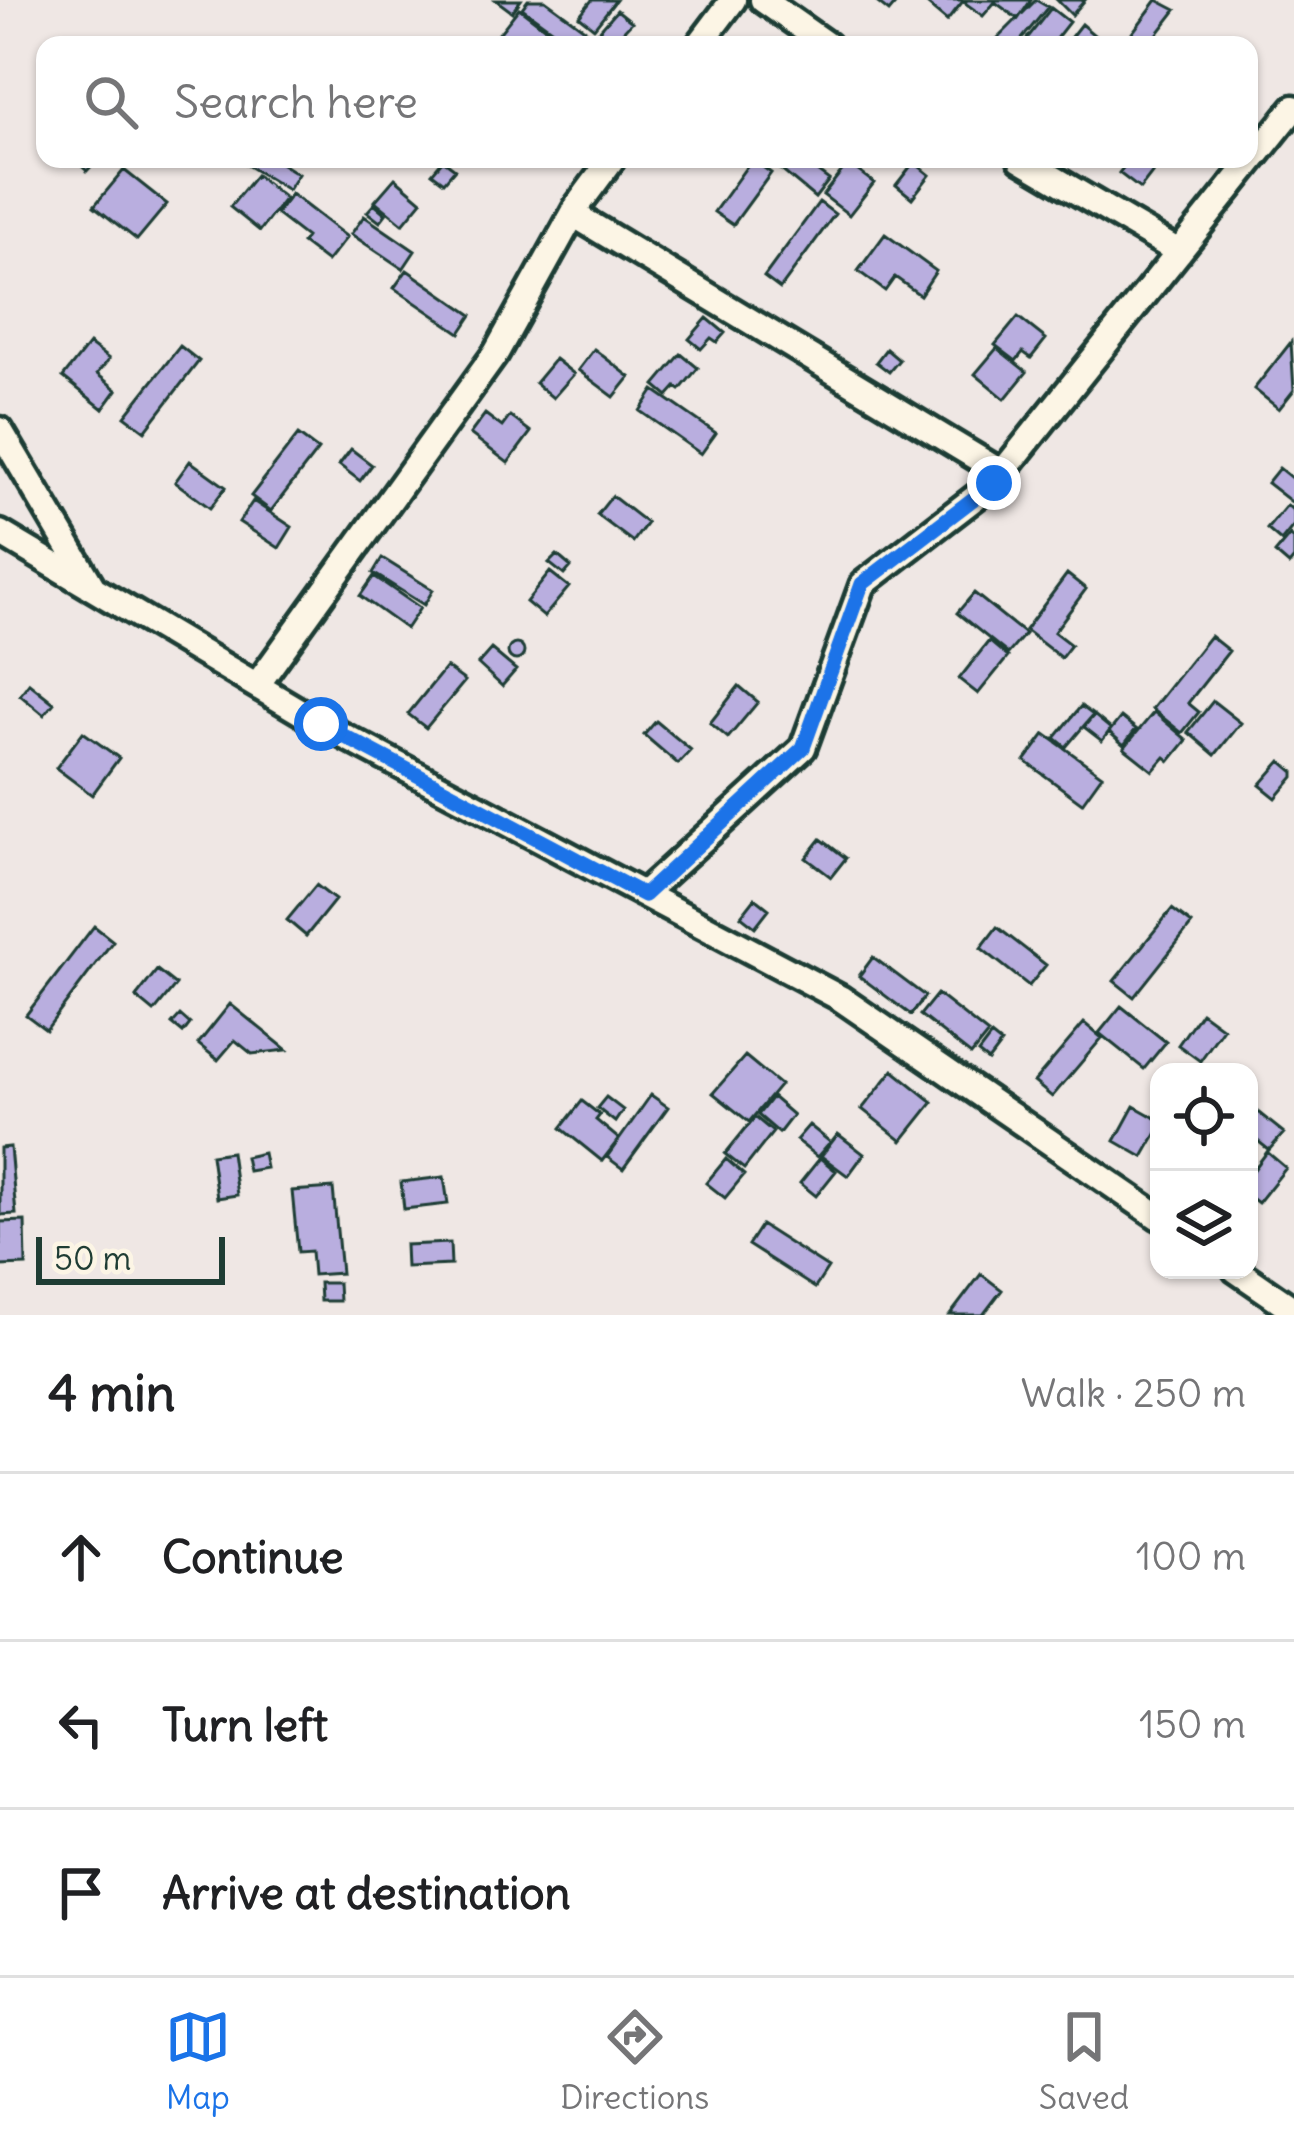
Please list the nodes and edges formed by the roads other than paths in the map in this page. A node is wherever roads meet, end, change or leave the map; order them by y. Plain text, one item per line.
1 (733, 0) edge
2 (763, 0) edge
3 (706, 36) edge
4 (814, 36) edge
5 (1294, 107) edge
6 (1258, 152) edge
7 (606, 168) edge
8 (1036, 168) edge
9 (1246, 168) edge
10 (573, 214) junction
11 (1179, 252) junction
12 (0, 430) edge
13 (1002, 472) junction
14 (0, 533) edge
15 (93, 588) junction
16 (257, 685) junction
17 (644, 895) junction
18 (1150, 1211) edge
19 (1249, 1279) edge
20 (1294, 1310) edge

1 - 3 street
2 - 4 street
5 - 6 street
7 - 10 street
8 - 11 street
9 - 11 street
10 - 13 street
10 - 16 street
11 - 13 street
12 - 15 street
13 - 17 street
14 - 15 street
15 - 16 street
16 - 17 street
17 - 18 street
19 - 20 street

